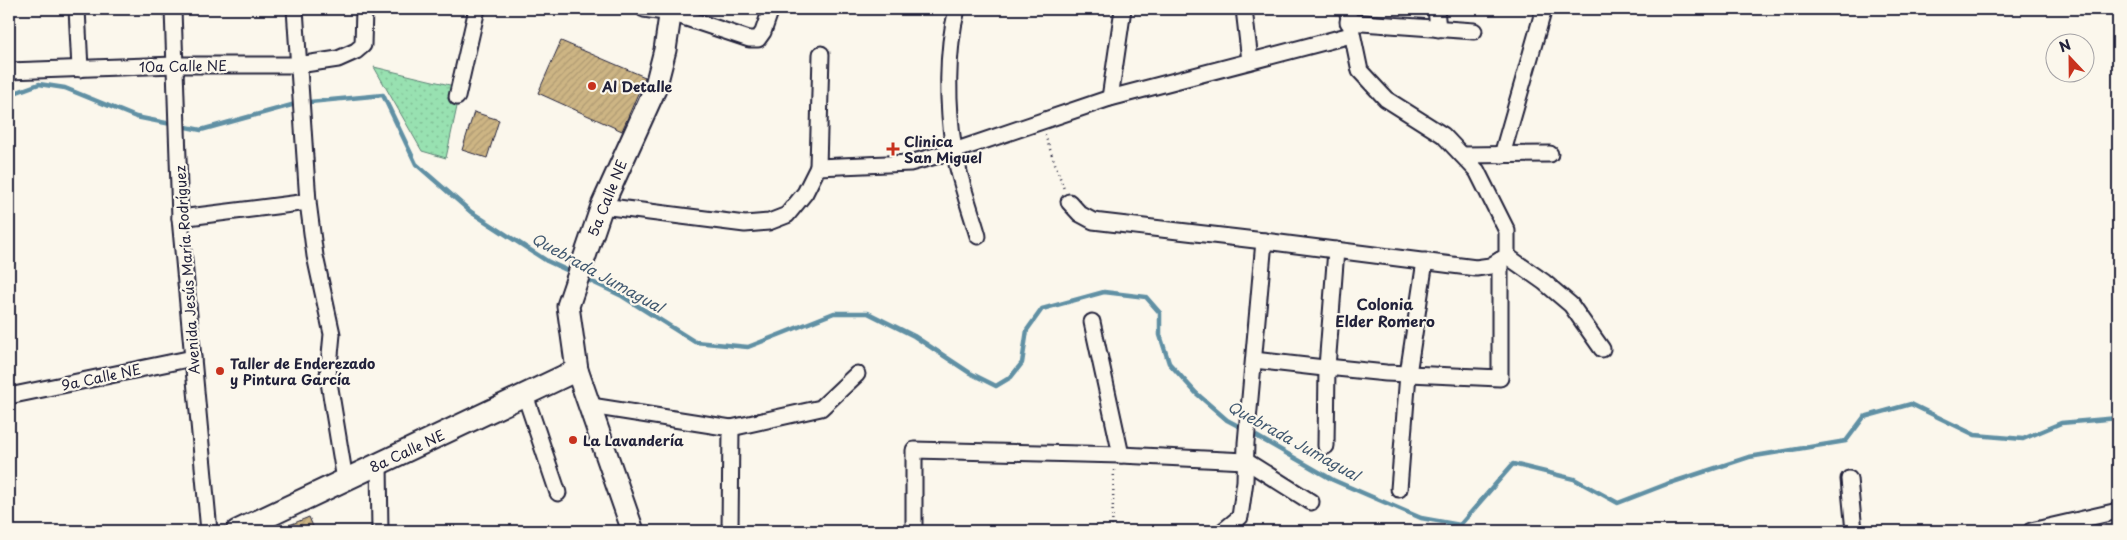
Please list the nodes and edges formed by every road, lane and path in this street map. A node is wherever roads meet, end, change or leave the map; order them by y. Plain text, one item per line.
1 (77, 9) edge
2 (173, 9) edge
3 (295, 9) edge
4 (364, 9) edge
5 (477, 9) edge
6 (644, 9) edge
7 (771, 9) edge
8 (957, 9) edge
9 (1122, 9) edge
10 (1244, 9) edge
11 (1436, 9) edge
12 (670, 11) edge
13 (1543, 12) dead end
14 (1349, 22) edge
15 (1438, 29) junction
16 (1474, 31) dead end
17 (821, 54) dead end
18 (1250, 61) junction
19 (298, 64) junction
20 (176, 65) junction
21 (80, 69) junction
22 (9, 71) edge
23 (457, 97) dead end
24 (1110, 98) junction
25 (1040, 122) junction
26 (954, 151) junction
27 (1550, 154) dead end
28 (1462, 155) junction
29 (1502, 155) junction
30 (818, 167) junction
31 (308, 202) junction
32 (1069, 202) joint
33 (602, 206) junction
34 (180, 218) junction
35 (978, 236) dead end
36 (1264, 241) junction
37 (1336, 250) junction
38 (1504, 258) junction
39 (1425, 261) junction
40 (1092, 322) dead end
41 (1602, 349) dead end
42 (193, 358) junction
43 (1254, 360) junction
44 (1327, 367) junction
45 (577, 370) junction
46 (857, 374) dead end
47 (1408, 374) junction
48 (525, 395) junction
49 (9, 396) edge
50 (591, 406) junction
51 (731, 428) junction
52 (1326, 446) dead end
53 (1118, 455) junction
54 (1246, 461) junction
55 (379, 464) junction
56 (1849, 479) dead end
57 (346, 480) junction
58 (1399, 490) dead end
59 (558, 493) dead end
60 (1311, 502) dead end
61 (2118, 511) edge
62 (209, 531) edge
63 (237, 531) edge
64 (380, 531) edge
65 (632, 531) edge
66 (730, 531) edge
67 (914, 531) edge
68 (1112, 531) edge
69 (1223, 531) edge
70 (1854, 531) edge
71 (2035, 531) edge

1 - 21 street
2 - 20 street, Avenida Jesús María Rodríguez
3 - 19 street
4 - 19 street, 10a Calle NE
5 - 23 street
6 - 12 street
7 - 12 street
8 - 26 street
9 - 24 street
10 - 18 street
11 - 15 street
12 - 33 street, 5a Calle NE
13 - 29 street
14 - 15 street
14 - 18 street
14 - 28 street
15 - 16 street
17 - 30 street
18 - 24 street
19 - 20 street, 10a Calle NE
19 - 31 street
20 - 21 street, 10a Calle NE
20 - 34 street, Avenida Jesús María Rodríguez
21 - 22 street, 10a Calle NE
24 - 25 street
25 - 26 street
25 - 32 path
26 - 30 street
26 - 35 street
27 - 29 street
28 - 29 street
28 - 38 street
30 - 33 street
31 - 34 street
31 - 57 street
32 - 36 street
33 - 45 street, 5a Calle NE
34 - 42 street, Avenida Jesús María Rodríguez
36 - 37 street
36 - 43 street
37 - 39 street
37 - 44 street
38 - 39 street
38 - 41 street
38 - 47 street
39 - 47 street
40 - 53 street
42 - 49 street, 9a Calle NE
42 - 62 street, Avenida Jesús María Rodríguez
43 - 44 street
43 - 54 street
44 - 47 street
44 - 52 street
45 - 48 street, 8a Calle NE
45 - 50 street, 5a Calle NE
46 - 51 street
47 - 58 street
48 - 55 street, 8a Calle NE
48 - 59 street
50 - 51 street
50 - 65 street, 5a Calle NE
51 - 66 street
53 - 54 street
53 - 67 street
53 - 68 path
54 - 60 street
54 - 69 street
55 - 57 street, 8a Calle NE
55 - 64 street
56 - 70 street
57 - 63 street, 8a Calle NE
61 - 71 street

